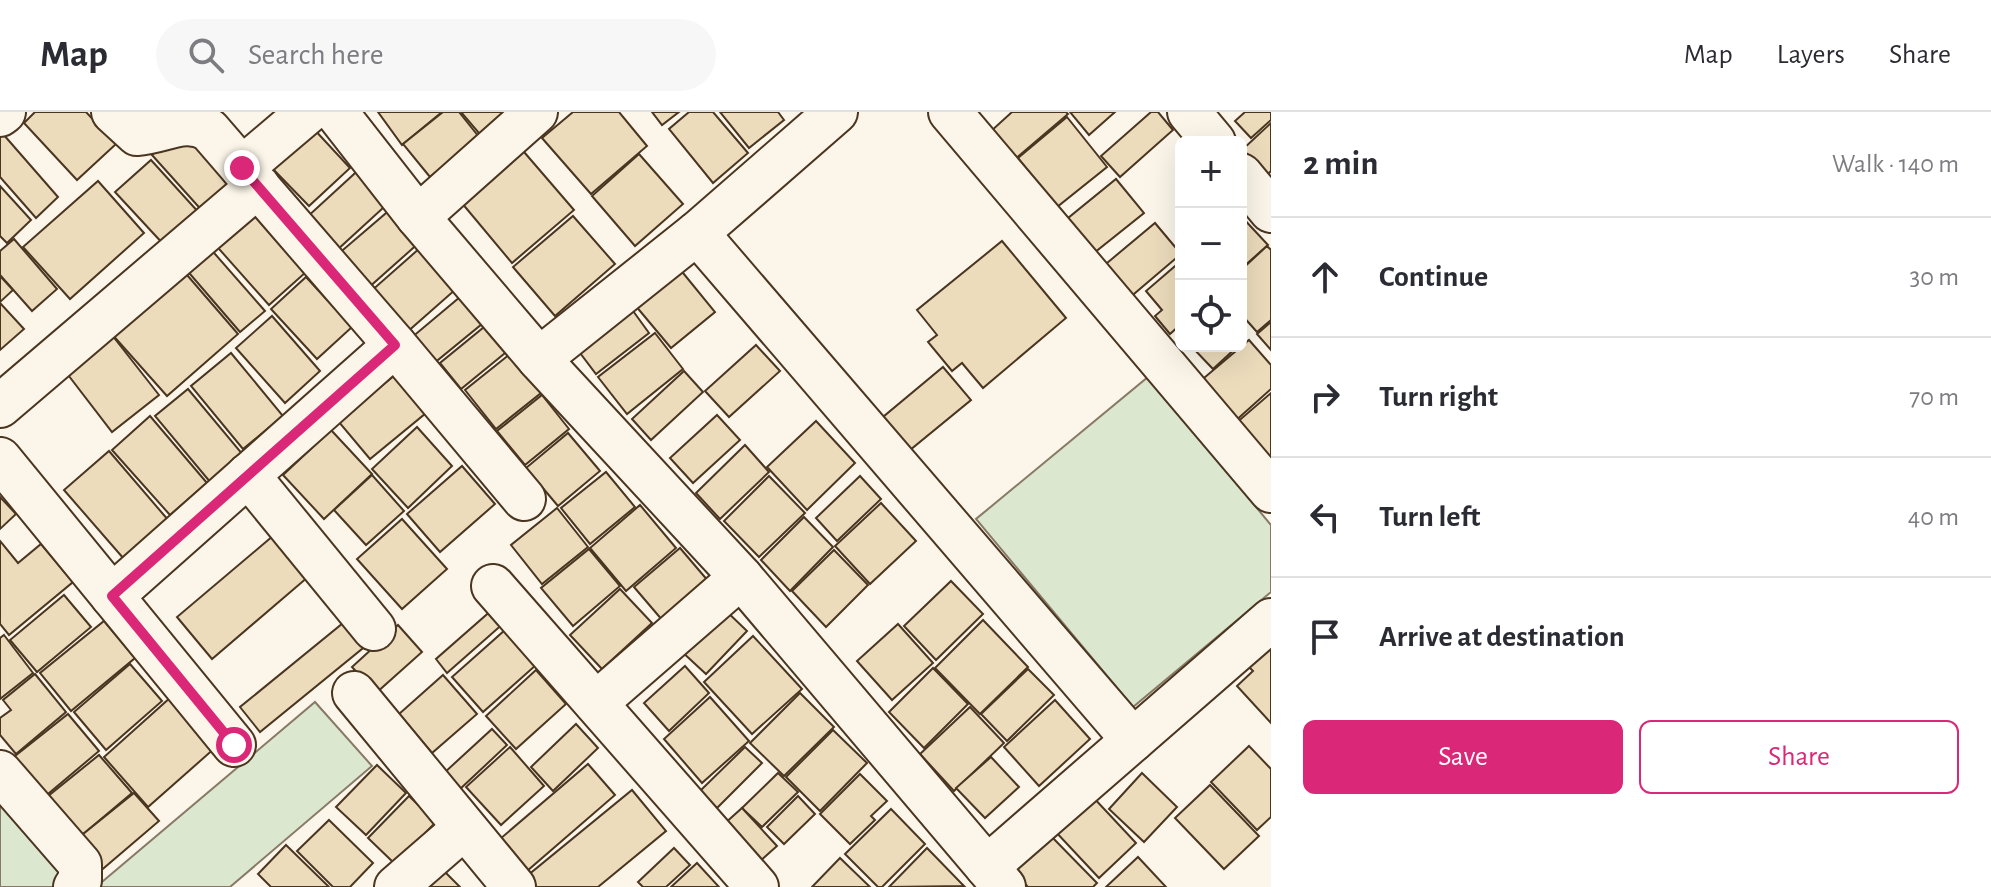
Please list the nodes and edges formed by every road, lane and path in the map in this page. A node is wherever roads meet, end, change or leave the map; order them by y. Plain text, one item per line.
1 (113, 112) edge
2 (308, 112) edge
3 (336, 112) edge
4 (536, 112) edge
5 (836, 112) edge
6 (950, 112) edge
7 (1189, 112) edge
8 (1209, 136) edge
9 (250, 177) junction
10 (1247, 182) edge
11 (1271, 211) edge
12 (418, 217) junction
13 (697, 233) junction
14 (395, 345) junction
15 (539, 359) junction
16 (0, 406) edge
17 (0, 459) edge
18 (248, 475) junction
19 (1271, 491) edge
20 (524, 499) dead end
21 (741, 577) junction
22 (493, 586) dead end
23 (112, 596) junction
24 (1271, 620) edge
25 (374, 629) dead end
26 (354, 693) dead end
27 (596, 703) junction
28 (1133, 740) junction
29 (234, 745) dead end
30 (0, 772) edge
31 (464, 828) junction
32 (996, 877) edge
33 (75, 887) edge
34 (396, 887) edge
35 (514, 887) edge
36 (757, 887) edge

1 - 9 street
2 - 9 street
3 - 12 street
4 - 12 street
5 - 13 street
6 - 19 street
7 - 8 street
9 - 14 street
9 - 16 street
10 - 11 street
12 - 15 street
13 - 15 street
13 - 28 street
14 - 18 street
14 - 20 street
15 - 21 street
17 - 23 street
18 - 23 street
18 - 25 street
21 - 27 street
21 - 32 street
22 - 27 street
23 - 29 street
24 - 28 street
26 - 31 street
27 - 36 street
28 - 32 street
30 - 33 street
31 - 34 street
31 - 35 street

